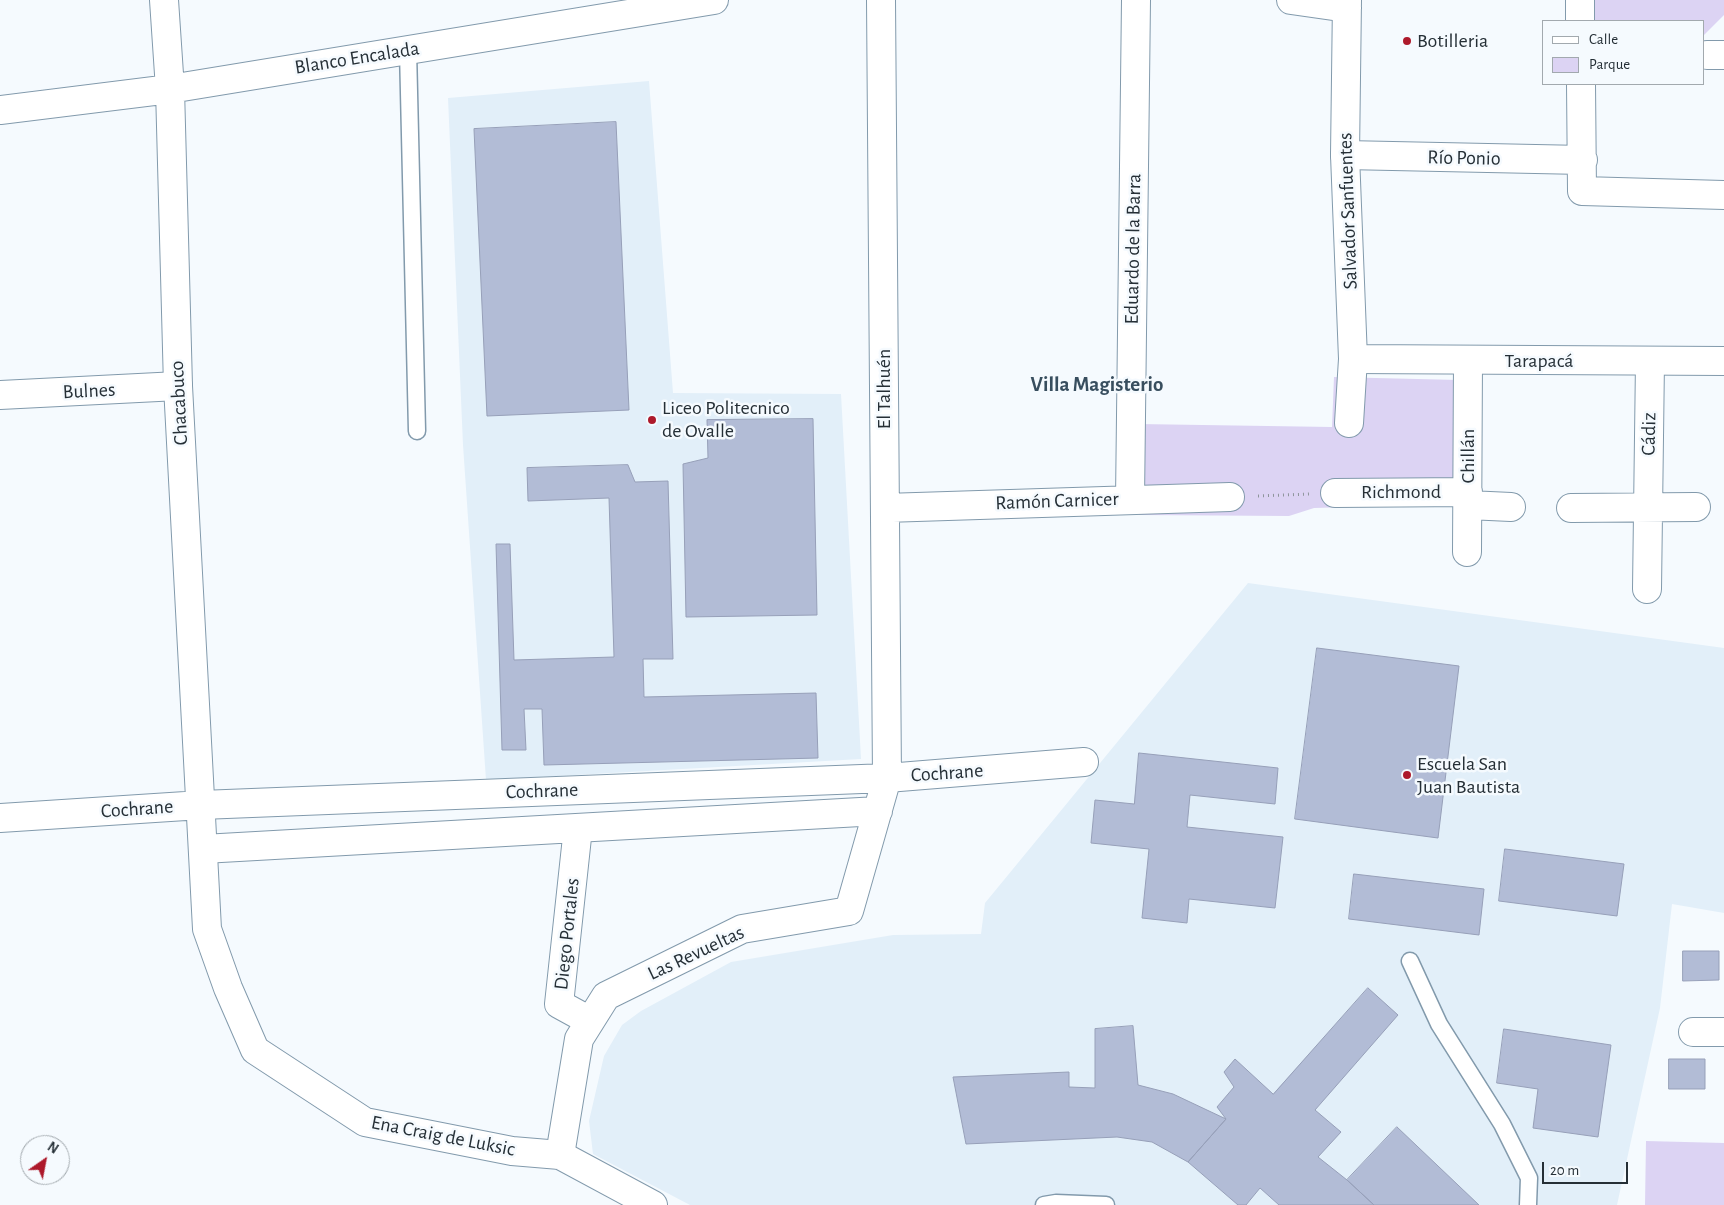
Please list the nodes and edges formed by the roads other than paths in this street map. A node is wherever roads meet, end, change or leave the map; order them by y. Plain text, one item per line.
1 (164, 0) edge
2 (714, 0) edge
3 (881, 0) edge
4 (1136, 0) edge
5 (1291, 0) edge
6 (1580, 0) edge
7 (1347, 4) edge
8 (1580, 20) edge
9 (408, 50) junction
10 (1581, 85) edge
11 (170, 89) junction
12 (0, 110) edge
13 (1345, 155) junction
14 (1583, 160) junction
15 (1724, 195) edge
16 (1353, 359) junction
17 (1468, 361) junction
18 (1650, 361) junction
19 (1724, 361) edge
20 (178, 386) junction
21 (0, 396) edge
22 (1349, 423) dead end
23 (417, 432) dead end
24 (1335, 493) road end
25 (1230, 496) road end
26 (1468, 498) junction
27 (1130, 499) junction
28 (1511, 507) dead end
29 (1648, 507) junction
30 (1696, 507) dead end
31 (885, 508) junction
32 (1571, 508) dead end
33 (1467, 552) dead end
34 (1647, 589) dead end
35 (1084, 762) dead end
36 (886, 778) junction
37 (201, 805) junction
38 (878, 812) junction
39 (0, 818) edge
40 (578, 828) junction
41 (203, 849) junction
42 (1410, 961) dead end
43 (590, 1021) junction
44 (1694, 1032) dead end
45 (1724, 1032) edge
46 (560, 1155) junction
47 (654, 1205) edge
48 (1044, 1205) edge
49 (1106, 1205) edge
50 (1528, 1205) edge

1 - 11 street, Chacabuco
2 - 9 street, Blanco Encalada
3 - 31 street, El Talhuén
4 - 27 street, Eduardo de la Barra
5 - 7 street
6 - 8 street
7 - 13 street, Salvador Sanfuentes
9 - 11 street, Blanco Encalada
9 - 23 lane
10 - 14 street
11 - 12 street, Blanco Encalada
11 - 20 street, Chacabuco
13 - 14 street, Río Ponio
13 - 16 street, Salvador Sanfuentes
14 - 15 street
16 - 17 street, Tarapacá
16 - 22 street, Salvador Sanfuentes
17 - 18 street, Tarapacá
17 - 26 street, Chillán
18 - 19 street, Tarapacá
18 - 29 street, Cádiz
20 - 21 street, Bulnes
20 - 37 street, Chacabuco
24 - 26 street, Richmond
25 - 27 street, Ramón Carnicer
26 - 28 street, Richmond
26 - 33 street, Chillán
27 - 31 street, Ramón Carnicer
29 - 30 street
29 - 32 street
29 - 34 street, Cádiz
31 - 36 street, El Talhuén
35 - 36 street, Cochrane
36 - 37 street, Cochrane
36 - 38 street, Las Revueltas
37 - 39 street, Cochrane
37 - 41 street, Ena Craig de Luksic
38 - 40 street, Cochrane
38 - 43 street, Las Revueltas
40 - 41 street, Cochrane
40 - 43 street, Diego Portales
41 - 46 street, Ena Craig de Luksic
42 - 50 lane
43 - 46 street, Las Revueltas
44 - 45 street
46 - 47 street, Ena Craig de Luksic
48 - 49 lane

